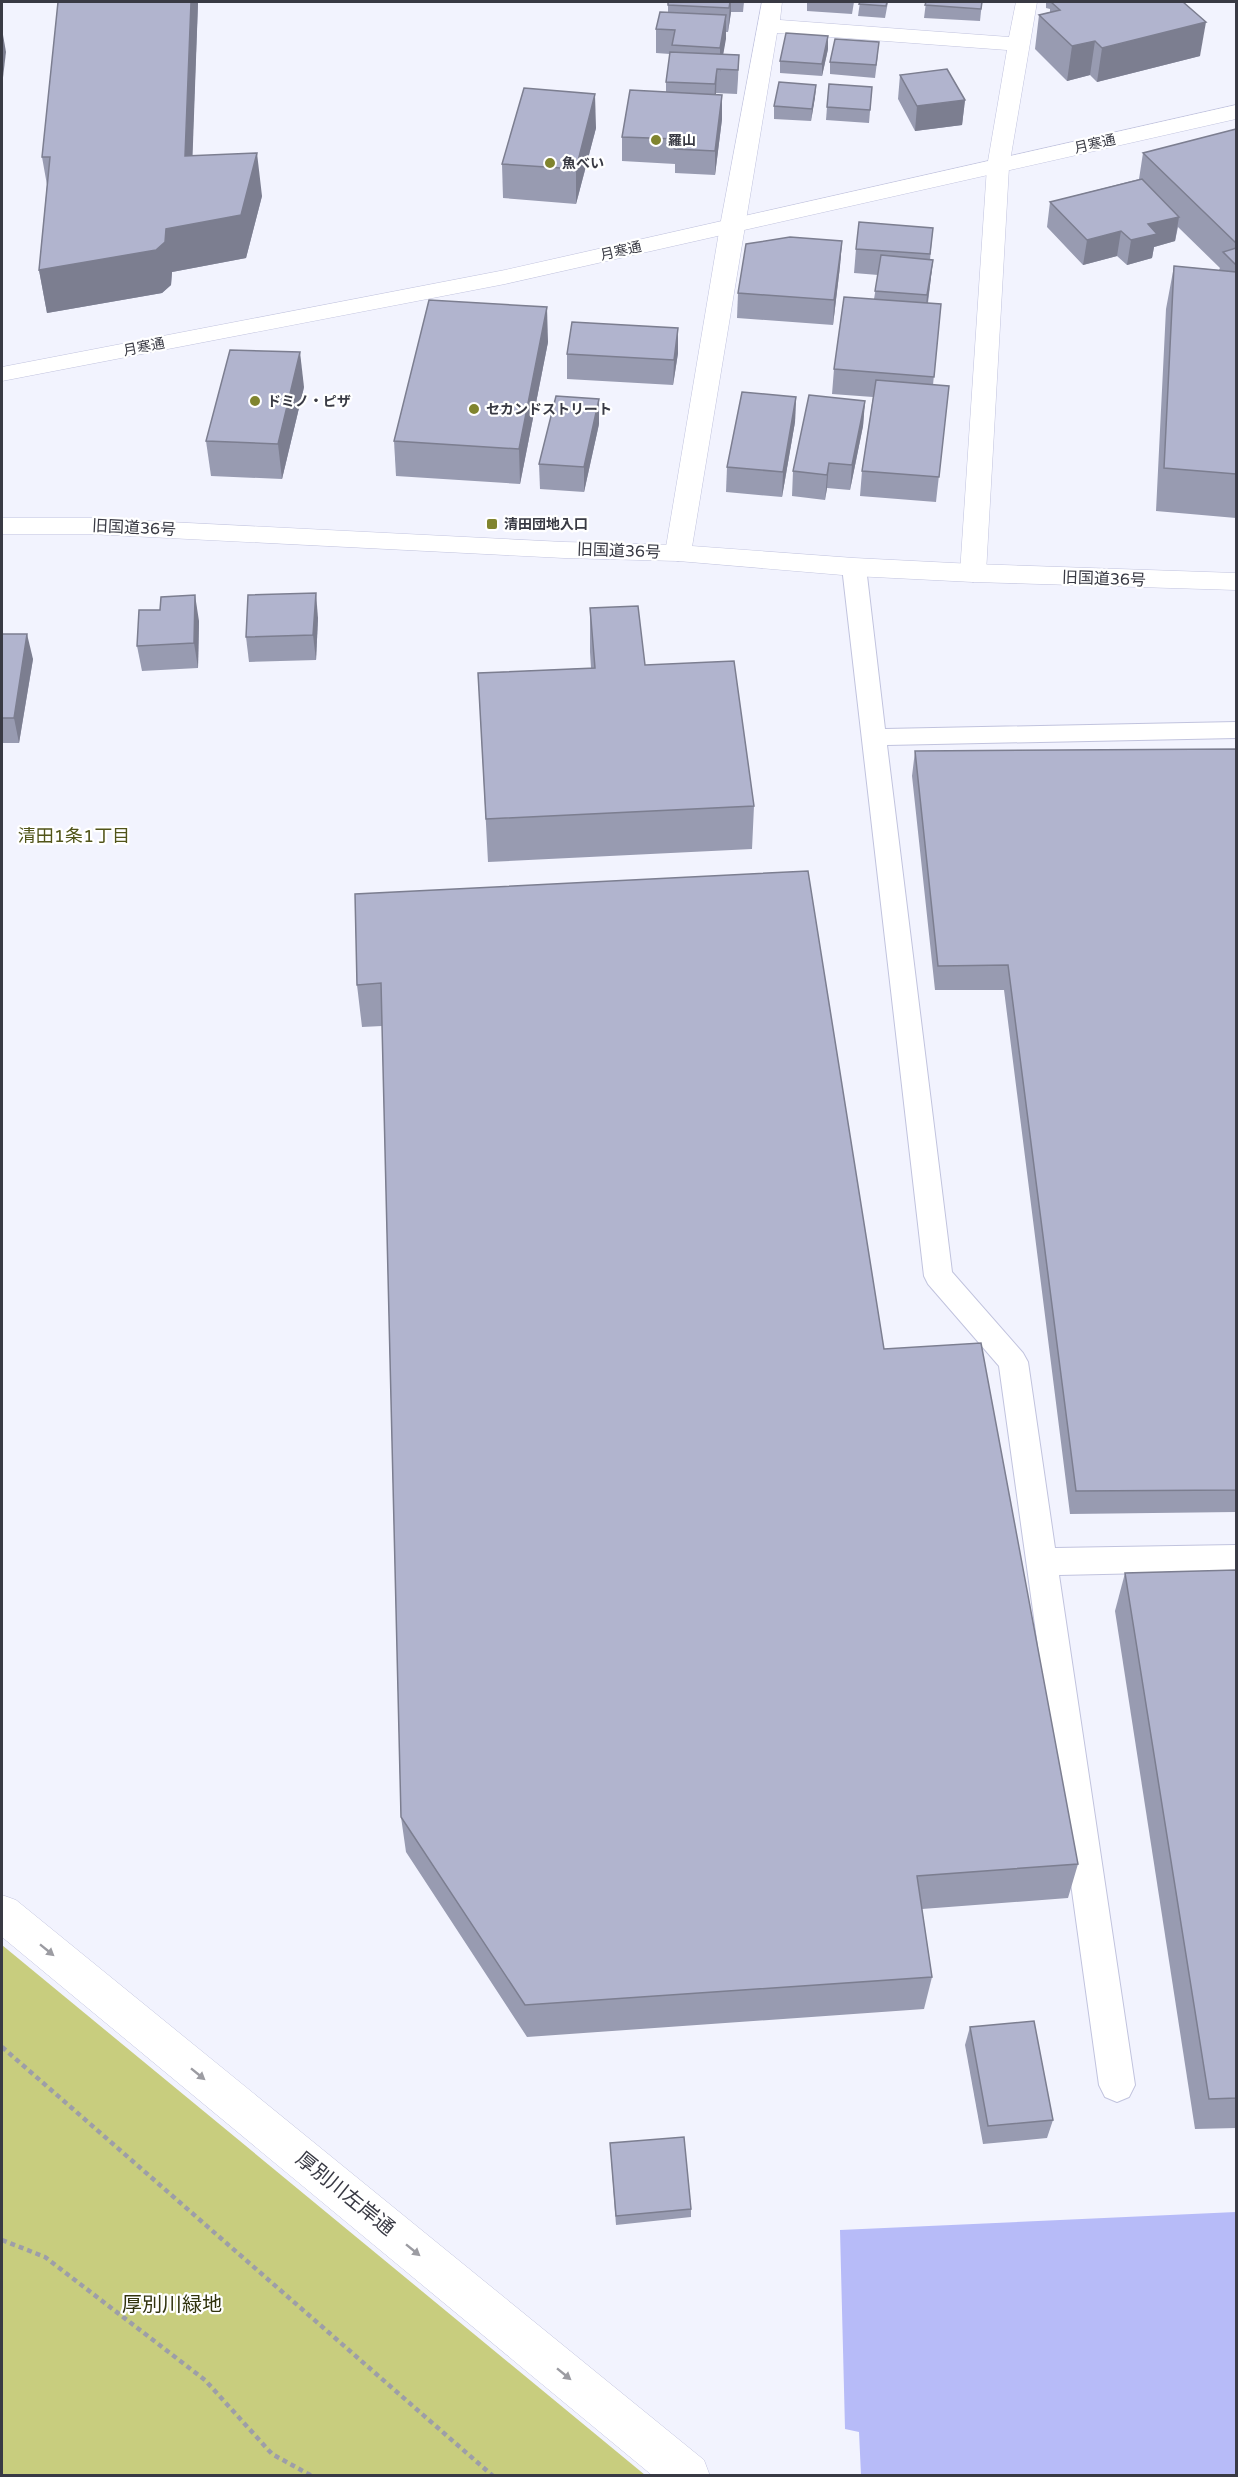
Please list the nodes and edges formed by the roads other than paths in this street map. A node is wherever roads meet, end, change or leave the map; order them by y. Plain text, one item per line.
1 (772, 2) edge
2 (1026, 2) edge
3 (768, 26) junction
4 (1020, 44) junction
5 (1236, 112) edge
6 (998, 166) junction
7 (732, 226) junction
8 (2, 374) edge
9 (2, 526) edge
10 (678, 553) junction
11 (854, 567) junction
12 (973, 573) junction
13 (1236, 582) edge
14 (1236, 729) edge
15 (873, 737) junction
16 (1236, 1558) edge
17 (1042, 1562) junction
18 (2, 1913) edge
19 (1117, 2085) dead end
20 (688, 2475) edge

1 - 3 main road
2 - 4 main road
3 - 4 main road
3 - 7 main road
4 - 6 main road
5 - 6 main road, 月寒通
6 - 7 main road, 月寒通
6 - 12 main road
7 - 8 main road, 月寒通
7 - 10 main road
9 - 10 main road, 旧国道36号
10 - 11 main road, 旧国道36号
11 - 12 main road, 旧国道36号
11 - 15 lane
12 - 13 main road, 旧国道36号
14 - 15 lane
15 - 17 lane
16 - 17 lane
17 - 19 lane
18 -> 20 main road, 厚別川左岸通

